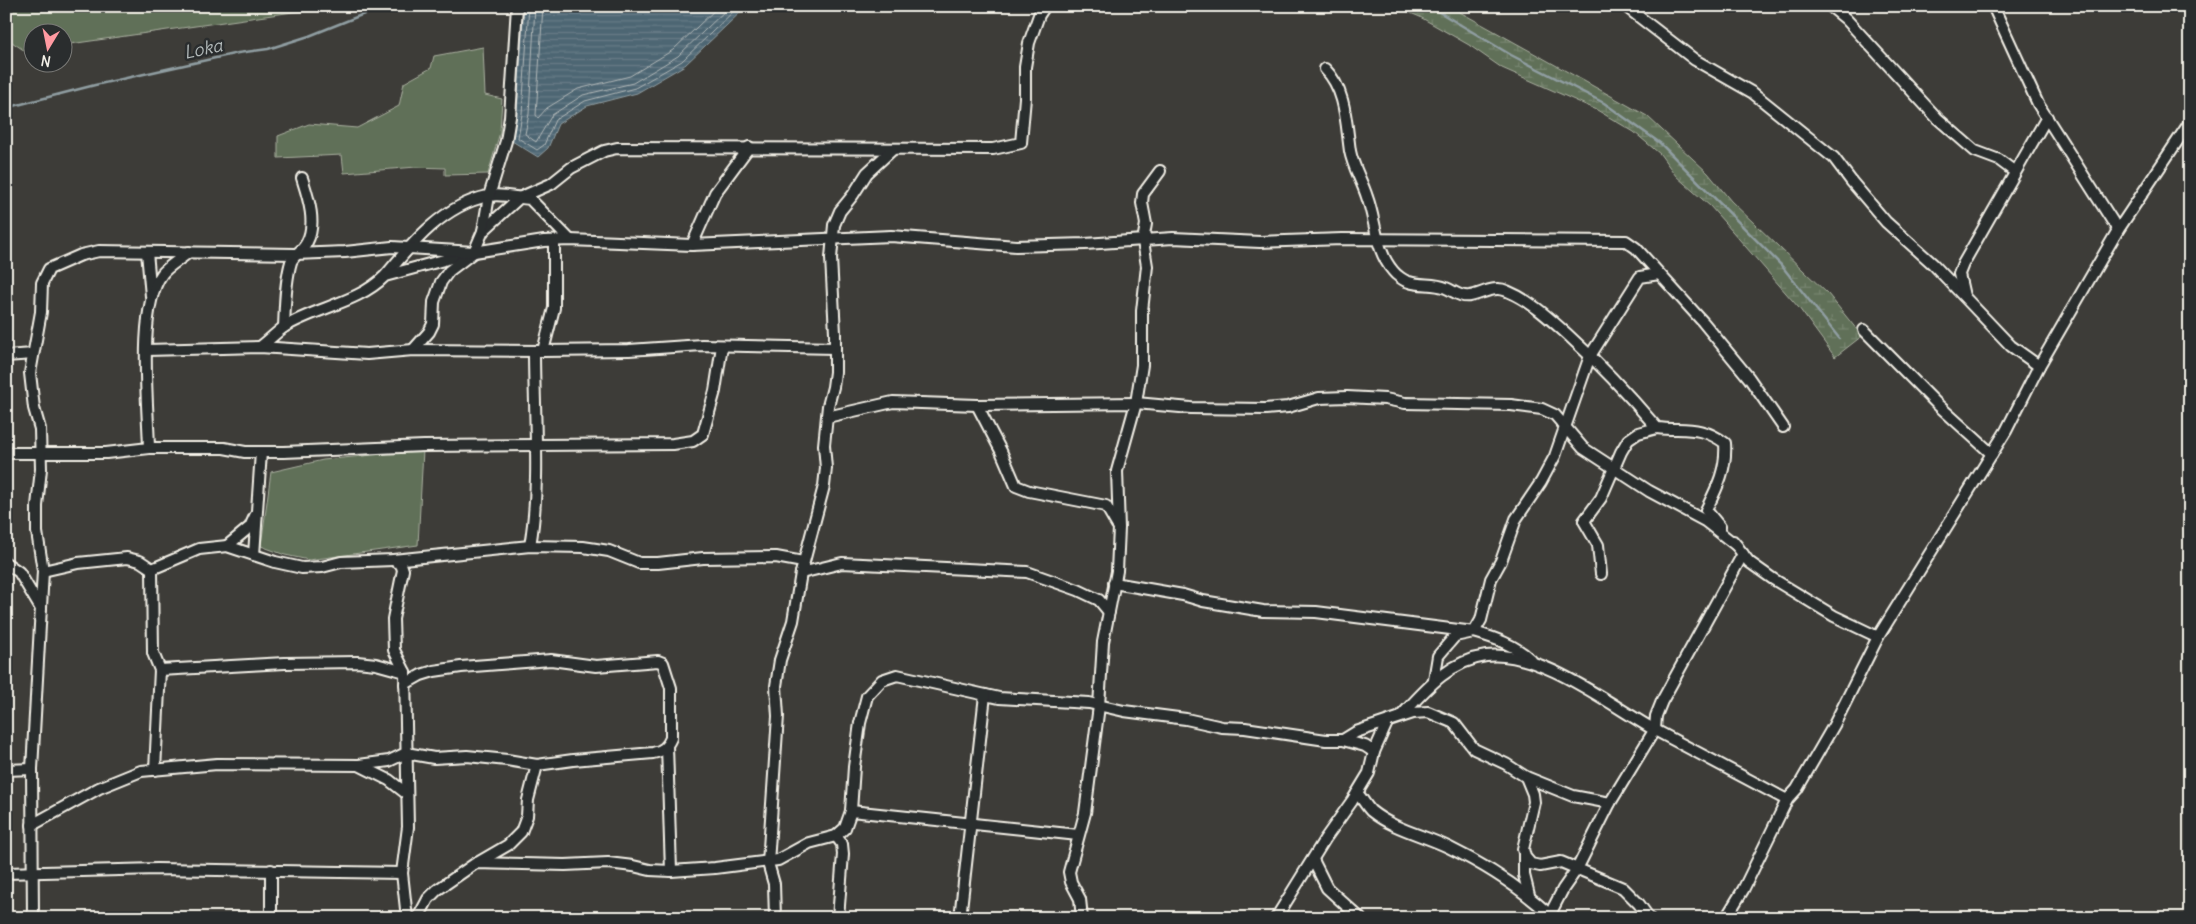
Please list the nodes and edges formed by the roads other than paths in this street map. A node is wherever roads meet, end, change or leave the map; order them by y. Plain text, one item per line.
1 (517, 6) edge
2 (1045, 6) edge
3 (1625, 6) edge
4 (1830, 6) edge
5 (1993, 6) edge
6 (1325, 69) dead end
7 (2046, 117) junction
8 (2190, 122) edge
9 (750, 147) junction
10 (893, 149) junction
11 (1160, 171) dead end
12 (2015, 172) junction
13 (302, 178) dead end
14 (489, 196) junction
15 (519, 198) junction
16 (2118, 230) junction
17 (483, 231) junction
18 (833, 239) junction
19 (570, 240) junction
20 (1377, 240) junction
21 (554, 241) junction
22 (1143, 241) junction
23 (692, 245) junction
24 (408, 247) junction
25 (147, 252) junction
26 (189, 252) junction
27 (474, 252) junction
28 (294, 254) junction
29 (1659, 274) junction
30 (385, 276) junction
31 (1964, 297) junction
32 (151, 302) junction
33 (284, 328) junction
34 (1864, 330) dead end
35 (722, 346) junction
36 (260, 347) junction
37 (835, 348) junction
38 (147, 350) junction
39 (413, 350) junction
40 (539, 351) junction
41 (33, 354) junction
42 (6, 356) edge
43 (1590, 356) junction
44 (2039, 366) junction
45 (1136, 403) junction
46 (977, 405) junction
47 (827, 417) junction
48 (1565, 426) junction
49 (1783, 427) dead end
50 (1657, 428) junction
51 (537, 445) junction
52 (149, 448) junction
53 (261, 452) junction
54 (6, 453) edge
55 (40, 453) junction
56 (1992, 454) junction
57 (1614, 468) junction
58 (258, 507) junction
59 (1119, 528) junction
60 (227, 546) junction
61 (530, 546) junction
62 (1740, 550) junction
63 (254, 555) junction
64 (393, 560) junction
65 (803, 562) junction
66 (6, 563) edge
67 (152, 569) junction
68 (43, 571) junction
69 (801, 572) junction
70 (1601, 574) dead end
71 (1114, 583) junction
72 (42, 610) junction
73 (1109, 612) junction
74 (1474, 632) junction
75 (1878, 637) junction
76 (1535, 664) junction
77 (160, 670) junction
78 (405, 672) junction
79 (1434, 680) junction
80 (405, 684) junction
81 (985, 695) junction
82 (1099, 706) junction
83 (1402, 716) junction
84 (1387, 723) junction
85 (1655, 729) junction
86 (1343, 740) junction
87 (667, 746) junction
88 (1374, 752) junction
89 (406, 753) junction
90 (359, 765) junction
91 (537, 765) junction
92 (32, 769) junction
93 (6, 770) edge
94 (156, 770) junction
95 (1526, 777) junction
96 (1357, 792) junction
97 (407, 794) junction
98 (1787, 800) junction
99 (1610, 803) junction
100 (851, 811) junction
101 (970, 824) junction
102 (32, 825) junction
103 (1078, 835) junction
104 (836, 836) junction
105 (1524, 851) junction
106 (1313, 860) junction
107 (476, 863) junction
108 (768, 863) junction
109 (1577, 869) junction
110 (271, 870) junction
111 (672, 871) junction
112 (6, 872) edge
113 (32, 873) junction
114 (402, 873) junction
115 (1529, 895) junction
116 (1550, 917) edge
117 (32, 918) edge
118 (271, 918) edge
119 (407, 918) edge
120 (418, 918) edge
121 (775, 918) edge
122 (838, 918) edge
123 (960, 918) edge
124 (1082, 918) edge
125 (1276, 918) edge
126 (1360, 918) edge
127 (1649, 918) edge
128 (1726, 918) edge

1 - 14 street
2 - 10 street
3 - 31 street
4 - 12 street
5 - 7 street
6 - 20 street
7 - 12 street
7 - 16 street
8 - 16 street
9 - 10 street
9 - 15 street
9 - 23 street
10 - 18 street
11 - 22 street
12 - 31 street
13 - 28 street
14 - 15 street
14 - 17 street
14 - 24 street
15 - 17 street
15 - 19 street
16 - 44 street
17 - 27 street
18 - 22 street
18 - 23 street
18 - 37 street
19 - 21 street
19 - 23 street
20 - 22 street
20 - 29 street
20 - 43 street
21 - 27 street
21 - 40 street
22 - 45 street
24 - 27 street
24 - 28 street
24 - 30 street
25 - 26 street
25 - 32 street
25 - 41 street
26 - 28 street
26 - 32 street
27 - 30 street
27 - 39 street
28 - 33 street
29 - 43 street
29 - 49 street
30 - 33 street
31 - 44 street
32 - 38 street
33 - 36 street
34 - 56 street
35 - 37 street
35 - 40 street
35 - 51 street
36 - 38 street
36 - 39 street
37 - 47 street
38 - 52 street
39 - 40 street
40 - 51 street
41 - 42 street
41 - 55 street
43 - 48 street
43 - 50 street
44 - 56 street
45 - 46 street
45 - 48 street
45 - 59 street
46 - 47 street
46 - 59 street
47 - 65 street
48 - 57 street
48 - 74 street
50 - 57 street
50 - 62 street
51 - 53 street
51 - 61 street
52 - 53 street
52 - 55 street
53 - 58 street
54 - 55 street
55 - 68 street
56 - 75 street
57 - 62 street
57 - 70 street
58 - 60 street
58 - 63 street
59 - 71 street
60 - 63 street
60 - 67 street
61 - 64 street
61 - 65 street
62 - 75 street
62 - 85 street
63 - 64 street
64 - 78 street
65 - 69 street
66 - 72 street
67 - 68 street
67 - 77 street
68 - 72 street
69 - 73 street
69 - 108 street
71 - 73 street
71 - 74 street
72 - 92 street
73 - 82 street
74 - 76 street
74 - 79 street
75 - 98 street
76 - 79 street
76 - 85 street
77 - 78 street
77 - 94 street
78 - 80 street
79 - 83 street
80 - 87 street
80 - 89 street
81 - 82 street
81 - 100 street
81 - 101 street
82 - 86 street
82 - 103 street
83 - 84 street
83 - 95 street
84 - 86 street
84 - 88 street
85 - 98 street
85 - 99 street
86 - 88 street
87 - 91 street
87 - 111 street
88 - 96 street
89 - 90 street
89 - 91 street
89 - 97 street
90 - 94 street
90 - 97 street
91 - 107 street
92 - 93 street
92 - 102 street
94 - 102 street
95 - 99 street
95 - 105 street
96 - 106 street
96 - 115 street
97 - 114 street
98 - 128 street
99 - 109 street
100 - 101 street
100 - 104 street
101 - 103 street
101 - 123 street
102 - 113 street
103 - 124 street
104 - 108 street
104 - 122 street
105 - 109 street
105 - 115 street
106 - 125 street
106 - 126 street
107 - 111 street
107 - 120 street
108 - 111 street
108 - 121 street
109 - 116 street
109 - 127 street
110 - 113 street
110 - 114 street
110 - 118 street
112 - 113 street
113 - 117 street
114 - 119 street
115 - 116 street

